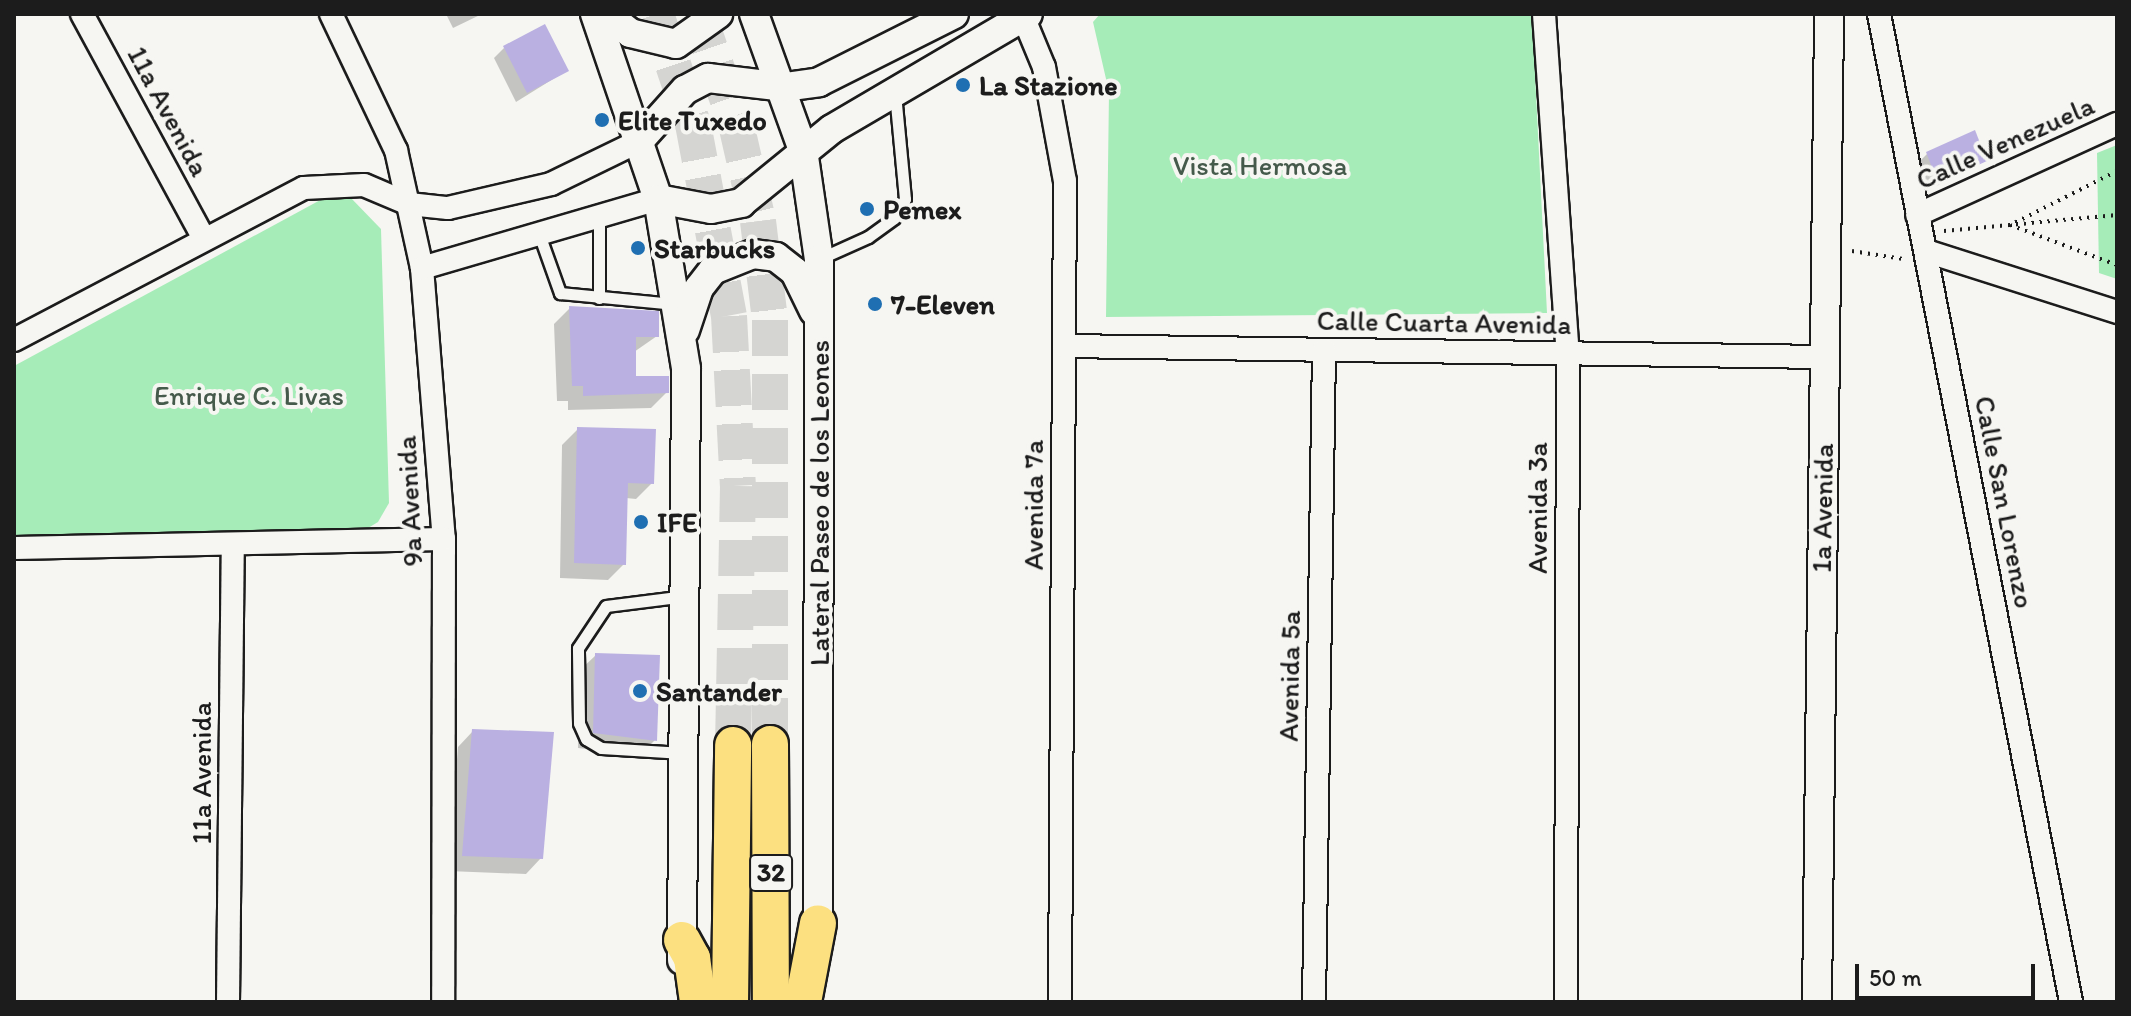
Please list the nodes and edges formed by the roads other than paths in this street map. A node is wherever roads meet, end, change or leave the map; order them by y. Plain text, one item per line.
1 (82, 14) edge
2 (331, 14) edge
3 (595, 14) edge
4 (606, 14) edge
5 (718, 14) edge
6 (754, 14) edge
7 (954, 14) edge
8 (1544, 14) edge
9 (1879, 14) edge
10 (1025, 15) edge
11 (1834, 17) edge
12 (785, 87) junction
13 (895, 93) junction
14 (2117, 124) edge
15 (639, 141) junction
16 (803, 150) junction
17 (658, 199) junction
18 (409, 204) junction
19 (599, 216) junction
20 (539, 234) junction
21 (203, 237) junction
22 (1923, 240) junction
23 (819, 260) junction
24 (422, 268) junction
25 (599, 298) junction
26 (678, 304) junction
27 (2117, 312) edge
28 (821, 335) junction
29 (683, 338) junction
30 (14, 340) edge
31 (1064, 346) junction
32 (1324, 350) junction
33 (1568, 354) junction
34 (1824, 357) junction
35 (444, 539) junction
36 (233, 544) junction
37 (14, 548) edge
38 (686, 596) junction
39 (770, 744) tunnel mouth
40 (733, 745) tunnel mouth
41 (684, 753) junction
42 (818, 923) junction
43 (682, 940) junction
44 (228, 1002) edge
45 (443, 1002) edge
46 (682, 1002) edge
47 (698, 1002) edge
48 (730, 1002) edge
49 (771, 1002) edge
50 (803, 1002) edge
51 (818, 1002) edge
52 (1060, 1002) edge
53 (1314, 1002) edge
54 (1566, 1002) edge
55 (1817, 1002) edge
56 (2071, 1002) edge

1 - 21 street, 11a Avenida
2 - 18 street, 9a Avenida
3 - 15 street
4 - 5 street
6 - 12 street, Lateral Paseo de los Leones
7 - 12 street
8 - 33 street, Avenida 3a
9 - 22 street, Calle San Lorenzo
10 - 13 street
10 - 31 street, Avenida 7a
11 - 34 street, 1a Avenida
12 - 15 street
12 - 16 street, Lateral Paseo de los Leones
13 - 16 street
13 - 23 lane
14 - 22 street, Calle Venezuela
15 - 17 street
15 - 18 street
16 - 17 street
16 - 23 street, Lateral Paseo de los Leones
17 - 19 street
17 - 26 street
18 - 21 street
18 - 24 street, 9a Avenida
19 - 20 street
19 - 25 lane
20 - 24 street
20 - 25 lane
21 - 30 street
22 - 27 street
22 - 56 street, Calle San Lorenzo
23 - 28 street, Lateral Paseo de los Leones
24 - 35 street, 9a Avenida
25 - 26 lane
26 - 29 street
28 - 29 street
28 - 42 street, Lateral Paseo de los Leones
29 - 38 street
31 - 32 street, Calle Cuarta Avenida
31 - 52 street, Avenida 7a
32 - 33 street, Calle Cuarta Avenida
32 - 53 street, Avenida 5a
33 - 34 street, Calle Cuarta Avenida
33 - 54 street, Avenida 3a
34 - 55 street, 1a Avenida
35 - 36 street
35 - 45 street, 9a Avenida
36 - 37 street
36 - 44 street, 11a Avenida
38 - 41 street
38 - 41 lane
39 - 49 main road, 32
40 - 48 main road, 32
41 - 43 street
42 - 50 main road
42 - 51 street, Lateral Paseo de los Leones
43 - 46 street
43 - 47 main road

